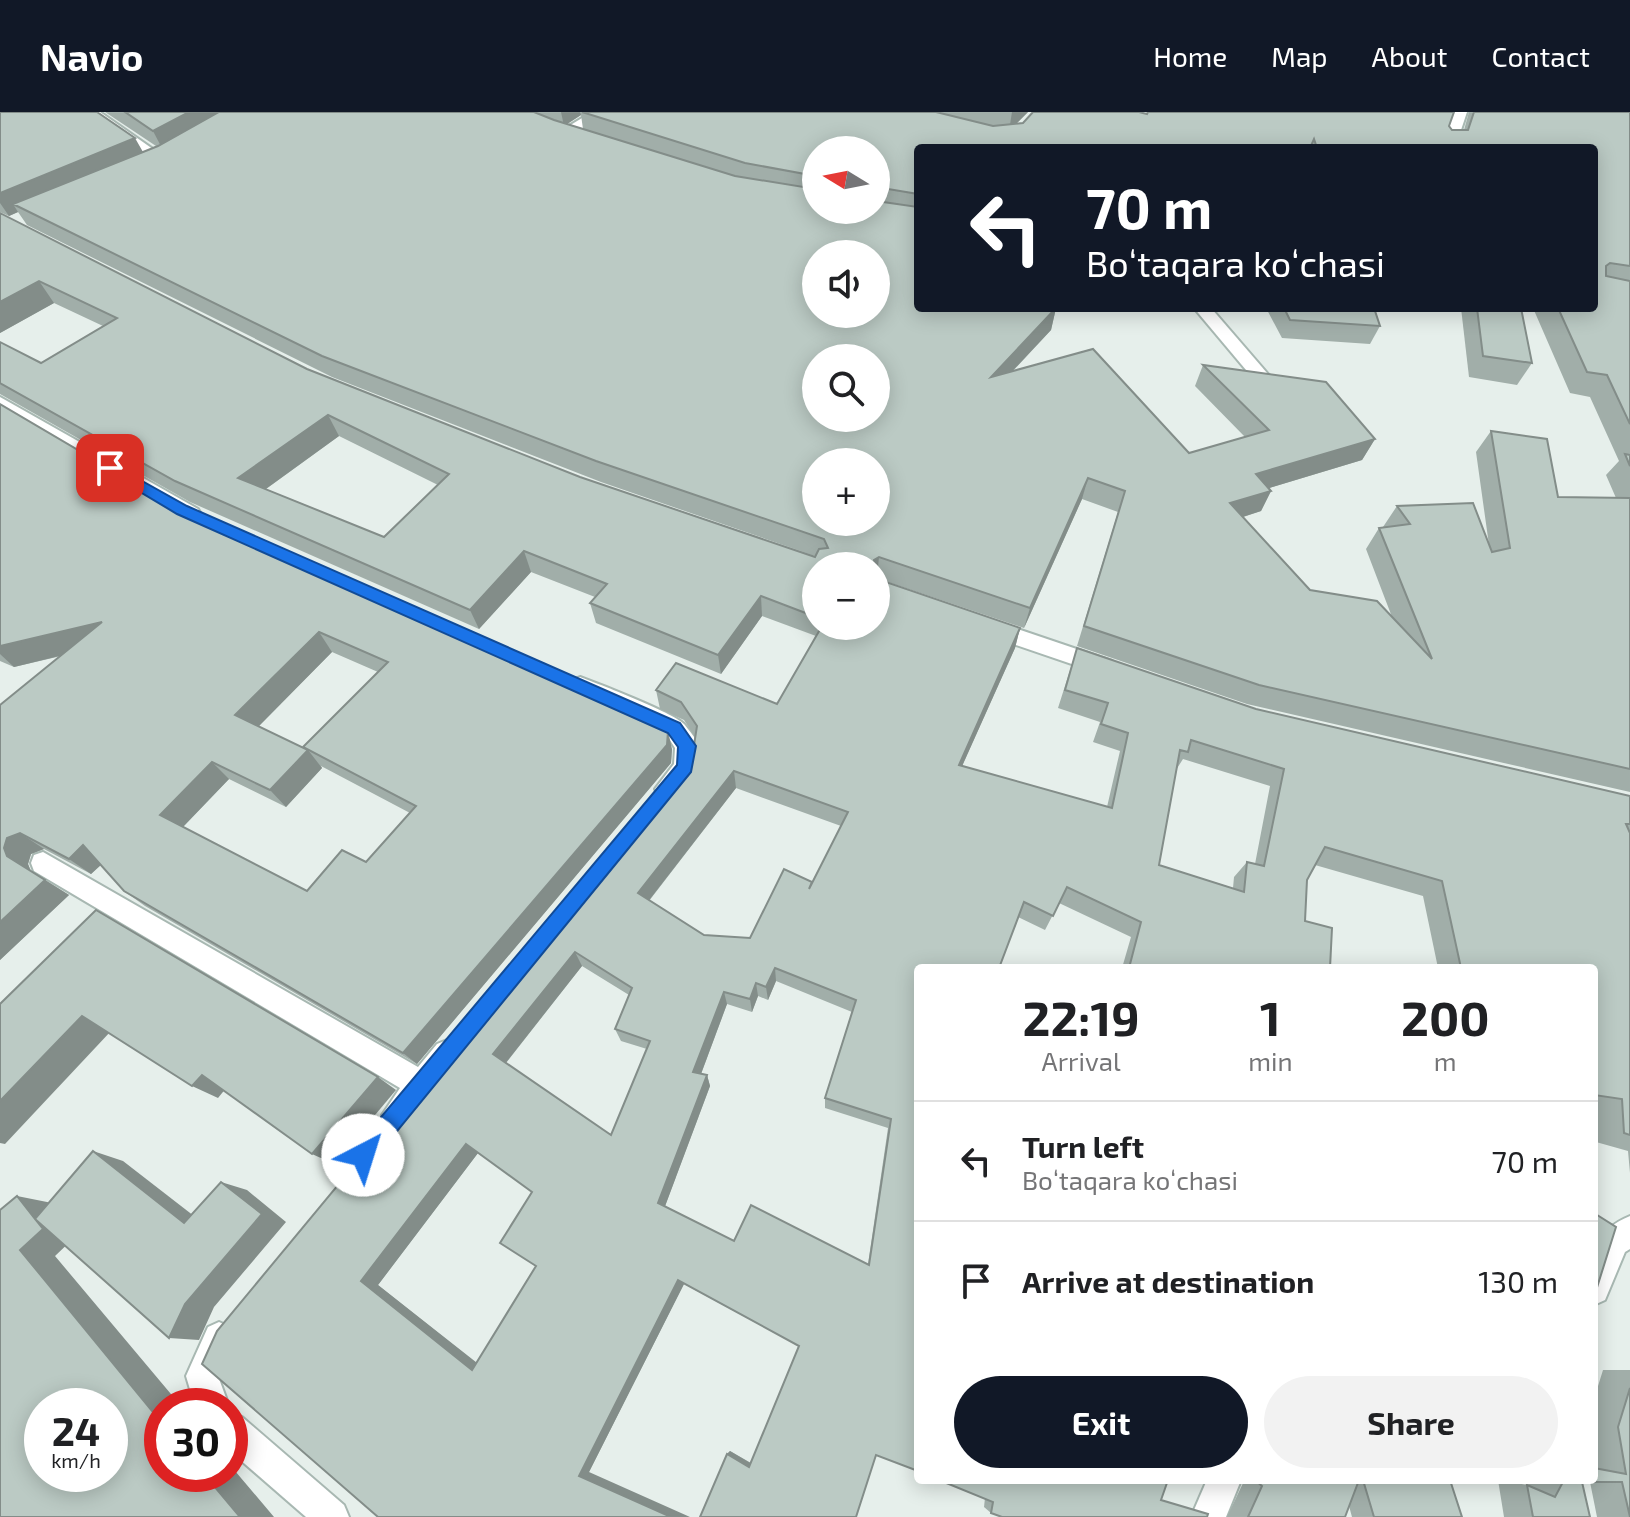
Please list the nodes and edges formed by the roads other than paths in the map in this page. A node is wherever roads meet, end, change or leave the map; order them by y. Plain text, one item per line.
1 (91, 112) edge
2 (601, 112) edge
3 (1460, 112) edge
4 (564, 135) edge
5 (1449, 144) edge
6 (163, 161) edge
7 (1205, 312) edge
8 (1273, 391) edge
9 (0, 403) edge
10 (211, 523) edge
11 (964, 618) edge
12 (1127, 675) edge
13 (558, 677) edge
14 (655, 804) edge
15 (43, 863) edge
16 (462, 1036) edge
17 (421, 1085) junction
18 (382, 1132) edge
19 (1630, 1231) edge
20 (1598, 1279) edge
21 (227, 1320) edge
22 (206, 1388) edge
23 (248, 1445) edge
24 (1222, 1484) edge
25 (332, 1517) edge
26 (1208, 1517) edge

1 - 6 street
2 - 4 street
3 - 5 street
7 - 8 street
9 - 10 street
11 - 12 street
13 - 14 street
15 - 17 street
16 - 17 street
17 - 18 street
19 - 20 street
21 - 22 street
23 - 25 street
24 - 26 street

